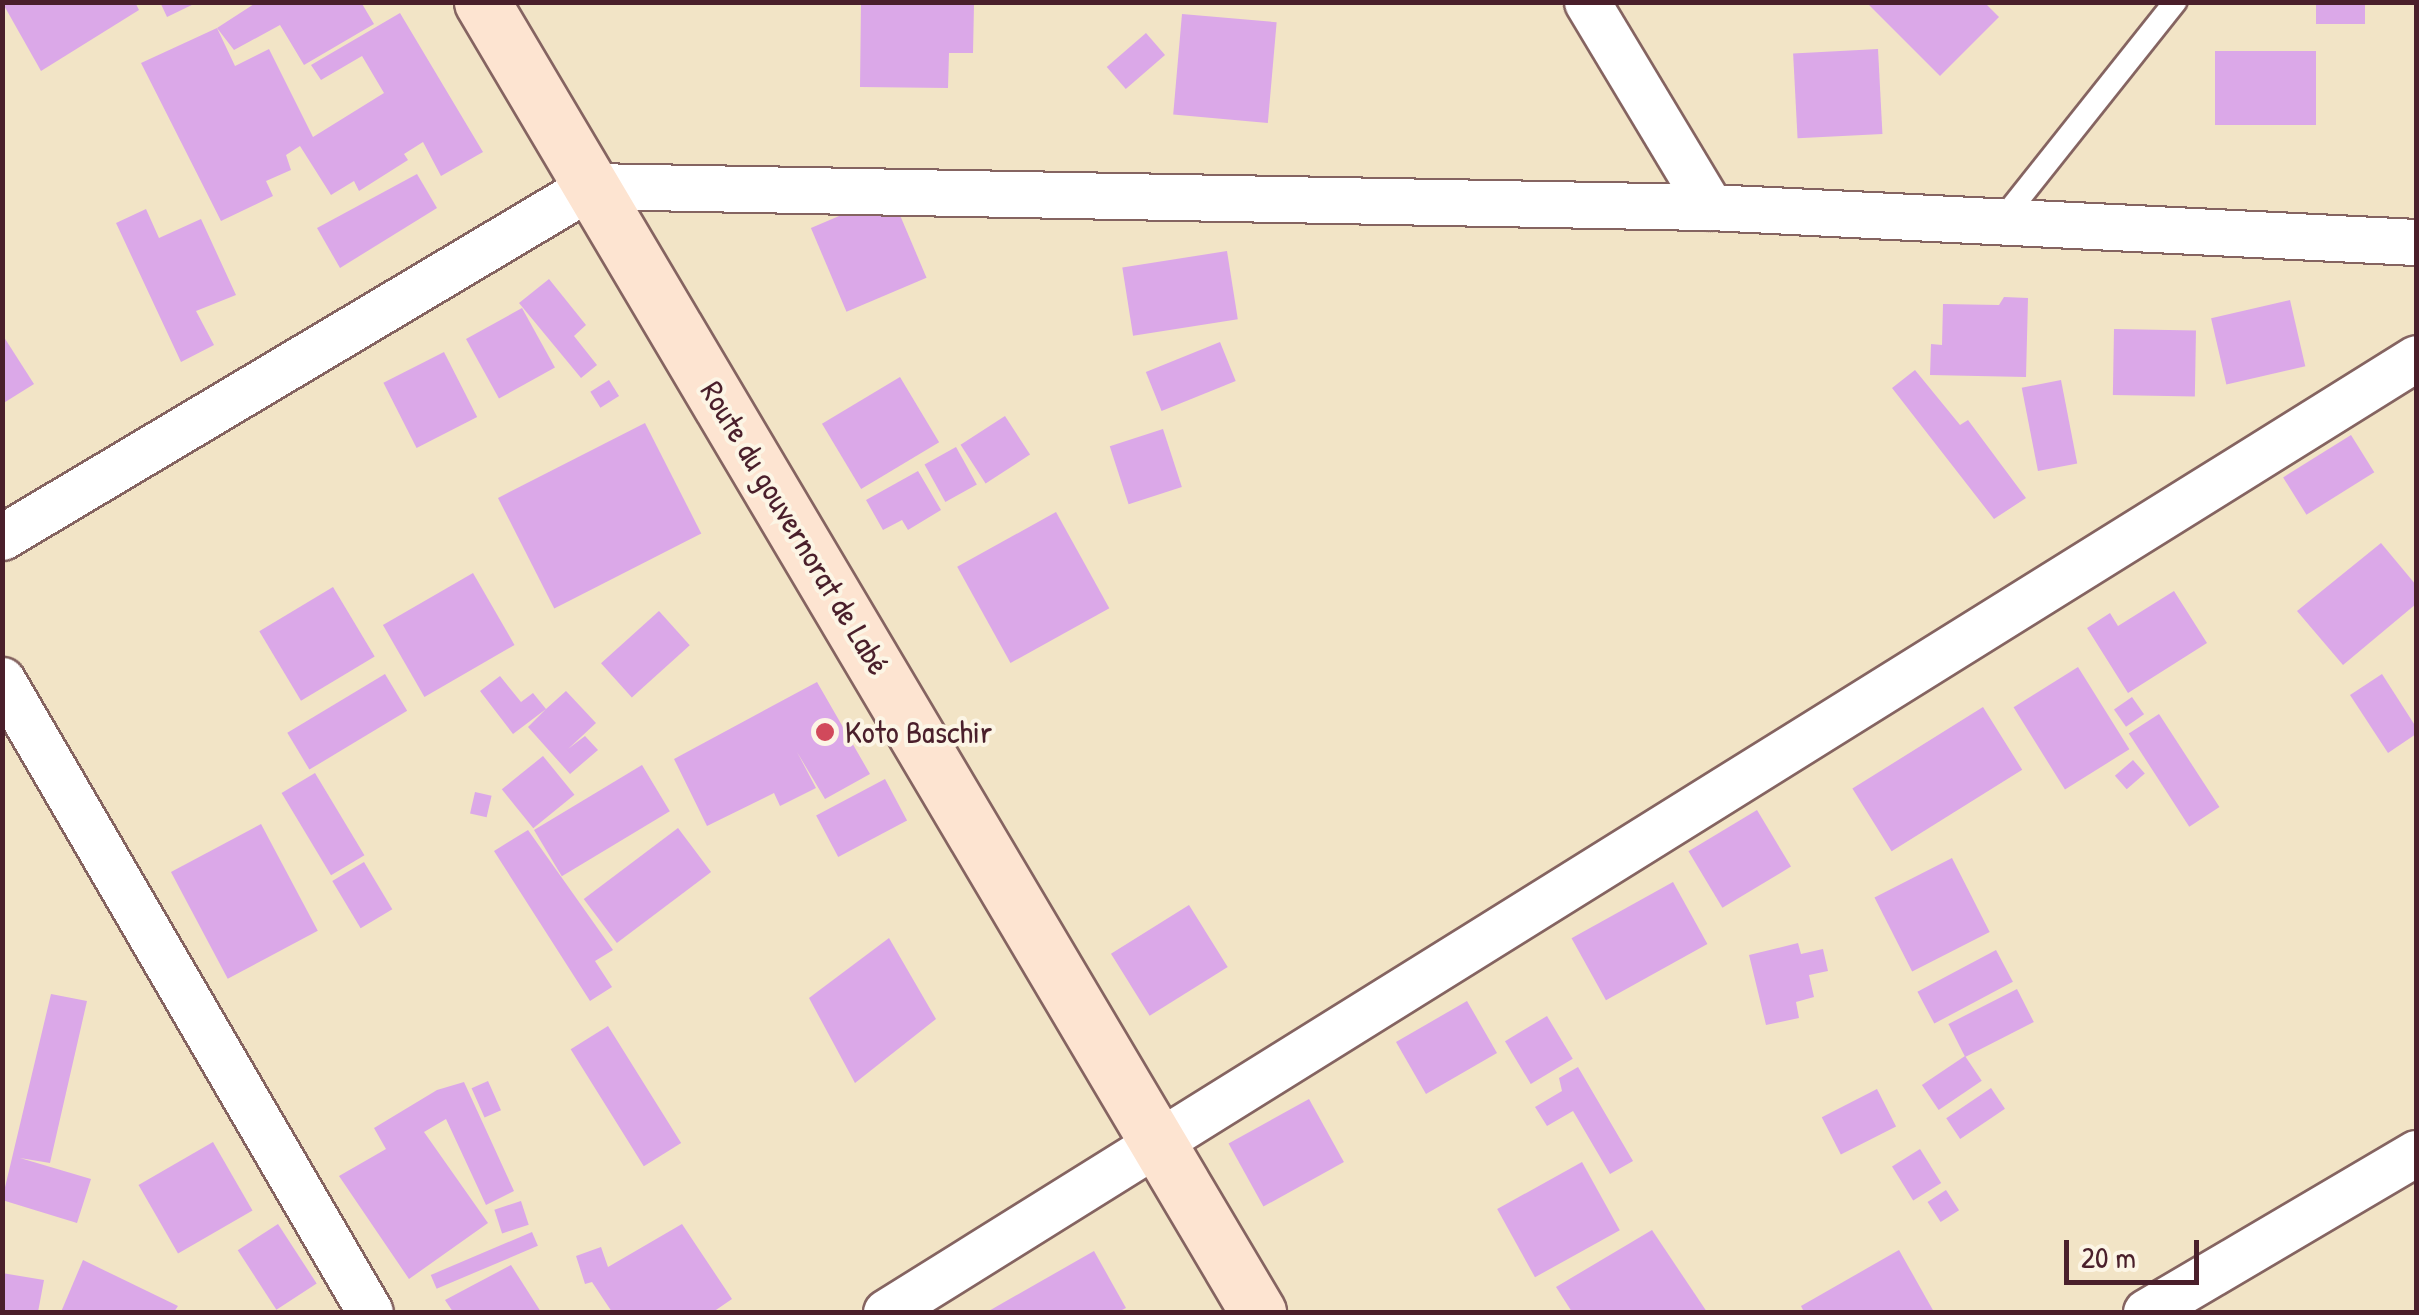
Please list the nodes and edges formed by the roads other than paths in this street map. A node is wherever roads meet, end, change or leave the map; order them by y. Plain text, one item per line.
1 (482, 2) edge
2 (1587, 2) edge
3 (2175, 2) edge
4 (591, 186) junction
5 (1710, 206) junction
6 (2001, 221) junction
7 (2416, 242) edge
8 (2416, 358) edge
9 (2, 537) edge
10 (2, 680) edge
11 (1161, 1141) junction
12 (2416, 1153) edge
13 (370, 1312) edge
14 (886, 1312) edge
15 (1258, 1312) edge
16 (2146, 1312) edge

1 - 4 street, Route du gouvernorat de Labé
2 - 5 street
3 - 6 lane
4 - 5 street
4 - 9 street
4 - 11 street, Route du gouvernorat de Labé
5 - 6 street
6 - 7 street
8 - 11 street
10 - 13 street
11 - 14 street
11 - 15 street, Route du gouvernorat de Labé
12 - 16 street

